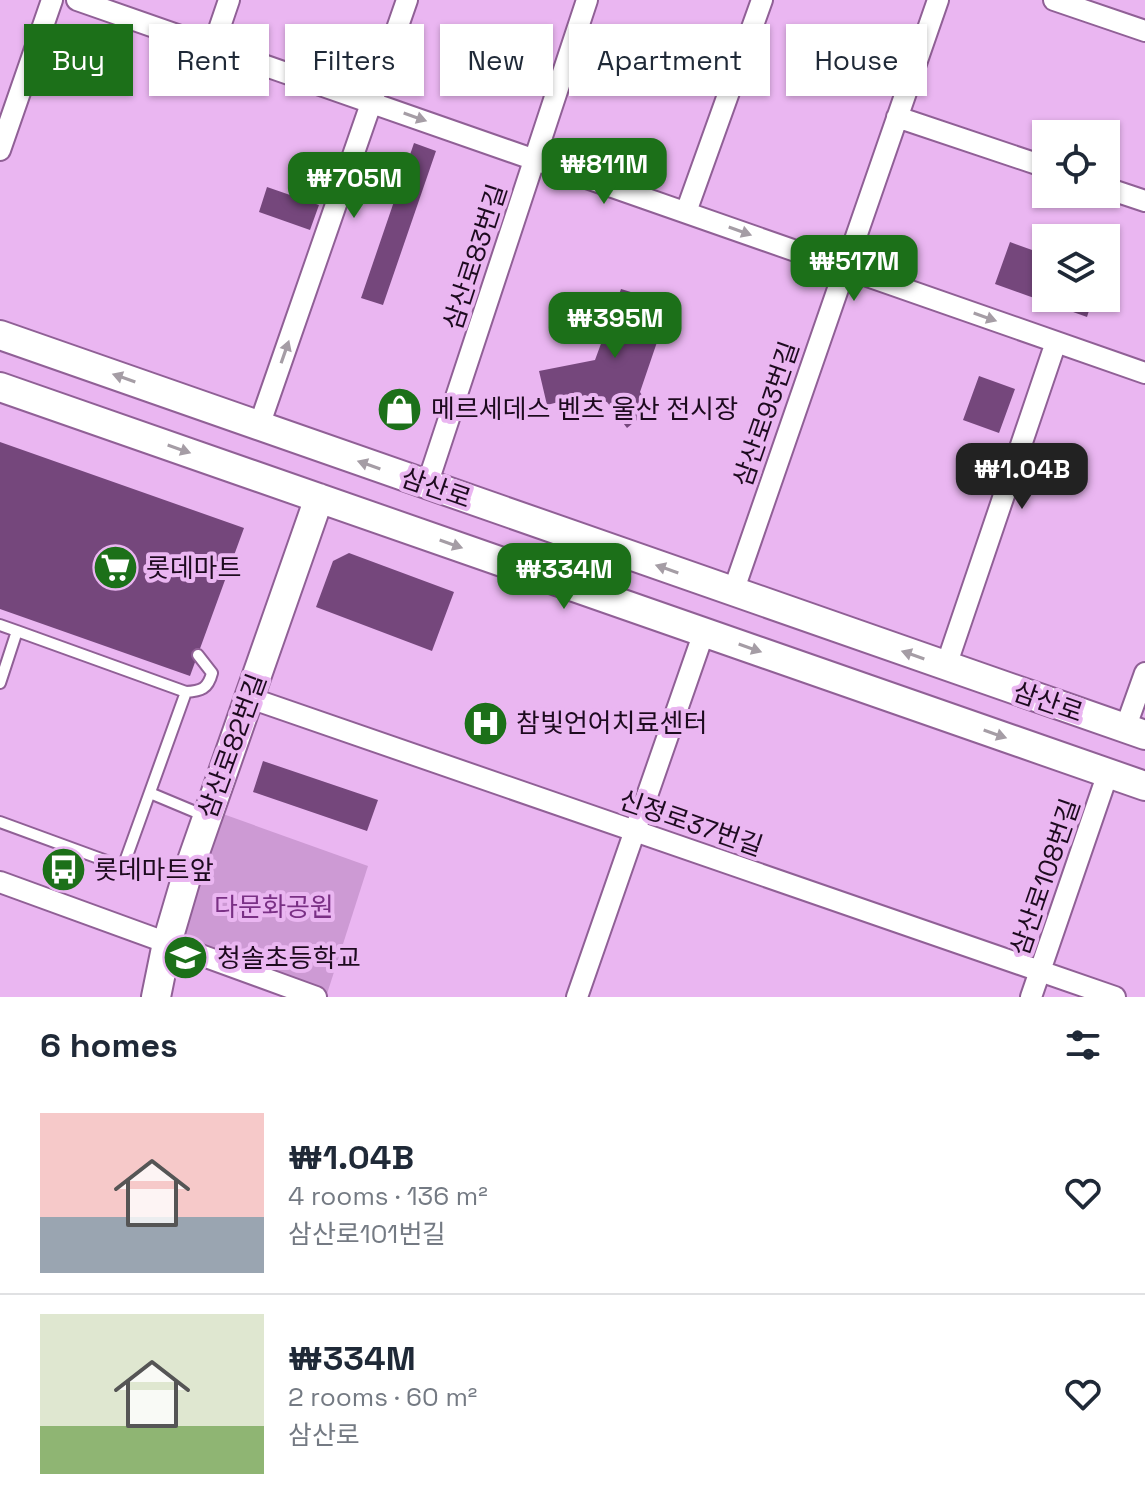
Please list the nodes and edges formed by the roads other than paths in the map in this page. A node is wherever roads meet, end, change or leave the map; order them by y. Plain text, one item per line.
1 (52, 0) edge
2 (77, 0) edge
3 (229, 0) edge
4 (407, 0) edge
5 (587, 0) edge
6 (762, 0) edge
7 (938, 0) edge
8 (1054, 0) edge
9 (1106, 8) edge
10 (221, 24) edge
11 (149, 25) edge
12 (1145, 31) edge
13 (269, 66) edge
14 (372, 102) junction
15 (897, 117) junction
16 (0, 150) edge
17 (535, 159) junction
18 (1032, 162) edge
19 (1120, 193) edge
20 (1145, 201) edge
21 (686, 212) junction
22 (843, 267) junction
23 (0, 335) edge
24 (1056, 342) junction
25 (1145, 373) edge
26 (0, 387) edge
27 (259, 426) junction
28 (427, 485) junction
29 (319, 498) junction
30 (733, 592) junction
31 (0, 625) edge
32 (17, 631) junction
33 (704, 632) junction
34 (198, 655) dead end
35 (946, 666) junction
36 (1145, 673) edge
37 (0, 683) edge
38 (186, 692) junction
39 (250, 698) junction
40 (1135, 732) edge
41 (1108, 773) junction
42 (1145, 786) edge
43 (150, 793) junction
44 (207, 817) junction
45 (0, 822) edge
46 (636, 832) junction
47 (0, 882) edge
48 (167, 943) junction
49 (1041, 970) junction
50 (156, 997) edge
51 (316, 997) edge
52 (577, 997) edge
53 (1031, 997) edge
54 (1115, 997) edge

1 - 16 street
2 - 11 street
3 - 10 street
4 - 14 street
5 - 17 street, 삼산로83번길
6 - 21 street
7 - 15 street, 삼산로93번길
8 - 9 street
9 - 12 street
13 - 14 street
14 -> 17 street
27 -> 14 street
15 - 18 street
15 - 22 street, 삼산로93번길
17 - 21 street
17 - 28 street, 삼산로83번길
19 - 20 street
21 -> 22 street
22 -> 24 street
22 - 30 street, 삼산로93번길
27 -> 23 main road, 삼산로
24 - 25 street
24 - 35 street
26 -> 29 main road, 삼산로
28 -> 27 main road, 삼산로
30 -> 28 main road, 삼산로
29 -> 33 main road, 삼산로
29 - 39 main road, 삼산로82번길
35 -> 30 main road, 삼산로
31 - 32 lane
32 - 37 lane
32 - 38 lane
33 -> 41 main road, 삼산로
33 - 46 street
34 - 38 lane
35 - 40 main road, 삼산로
36 - 40 street
38 - 43 lane
39 - 44 main road, 삼산로82번길
39 - 46 street, 신정로37번길
41 - 42 main road, 삼산로
41 - 49 street, 삼산로108번길
43 - 44 lane
43 - 45 lane
44 - 48 main road, 삼산로82번길
46 - 49 street, 신정로37번길
46 - 52 street
47 - 48 street
48 - 50 main road, 삼산로82번길
48 - 51 street
49 - 53 street, 삼산로108번길
49 - 54 street, 신정로37번길

